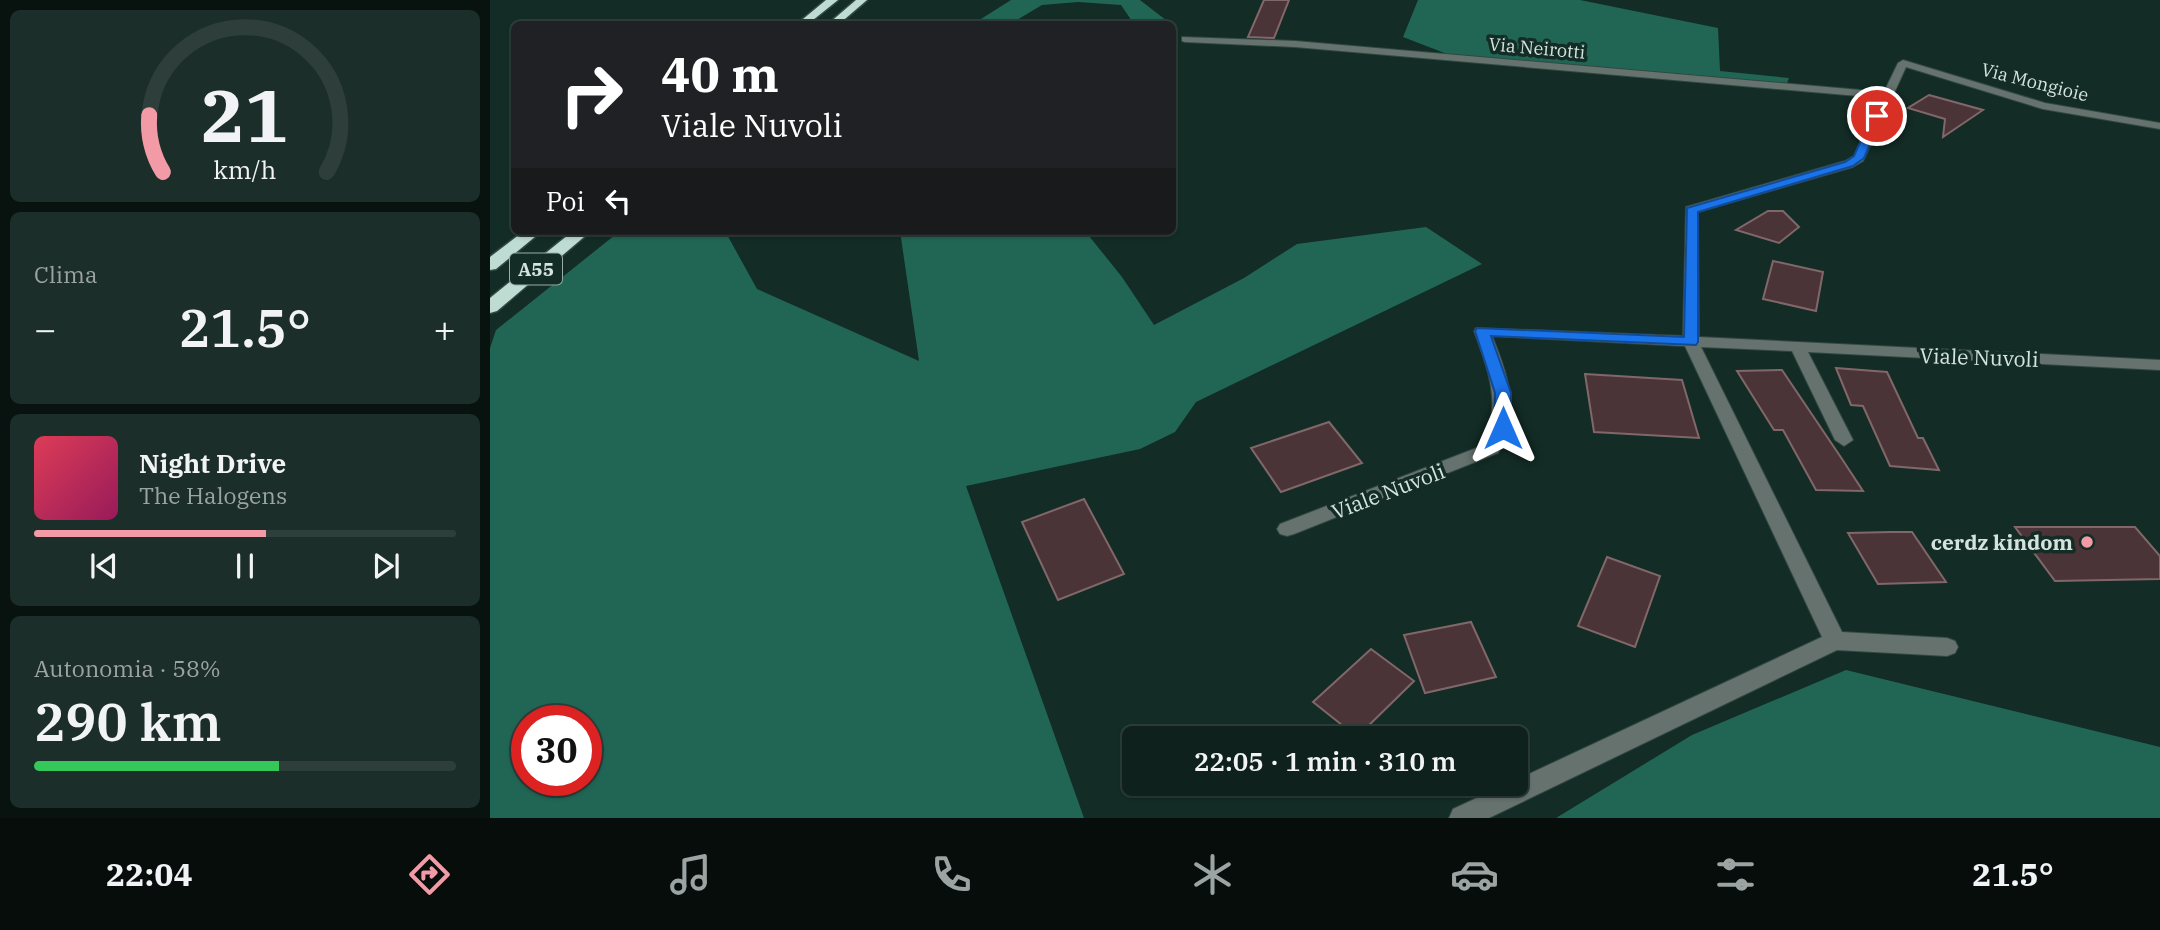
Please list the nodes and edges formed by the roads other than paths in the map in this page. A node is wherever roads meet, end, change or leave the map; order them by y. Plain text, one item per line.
1 (833, 0) edge
2 (862, 0) edge
3 (806, 21) edge
4 (837, 21) edge
5 (1185, 39) dead end
6 (1886, 95) junction
7 (2160, 126) edge
8 (529, 235) edge
9 (578, 235) edge
10 (490, 265) edge
11 (490, 307) edge
12 (1691, 342) junction
13 (1798, 348) junction
14 (2160, 365) edge
15 (1844, 440) dead end
16 (1287, 529) dead end
17 (1835, 641) junction
18 (1947, 647) dead end
19 (1462, 818) edge

1 - 3 highway
2 - 4 highway
5 - 6 street, Via Neirotti
6 - 7 street, Via Mongioie
6 - 12 street
8 - 10 highway, A55
9 - 11 highway, A55
12 - 13 street, Viale Nuvoli
12 - 16 street, Viale Nuvoli
12 - 17 street
13 - 14 street, Viale Nuvoli
13 - 15 street
17 - 18 street
17 - 19 street

